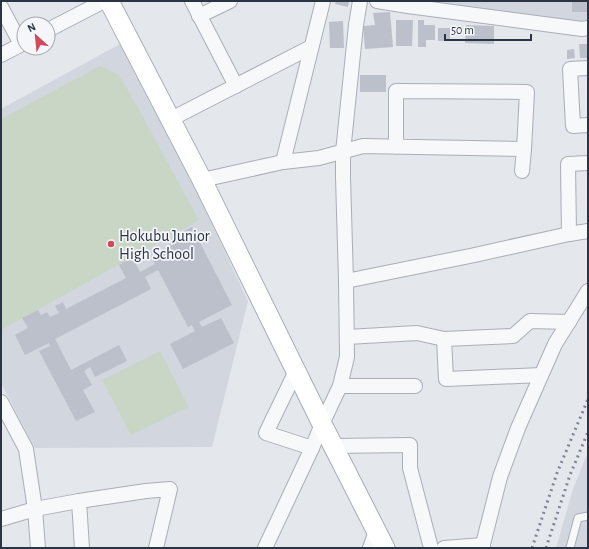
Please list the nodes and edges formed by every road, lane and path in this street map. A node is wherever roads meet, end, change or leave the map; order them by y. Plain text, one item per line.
1 (104, 1) edge
2 (109, 1) edge
3 (192, 1) edge
4 (230, 1) edge
5 (323, 1) edge
6 (360, 1) edge
7 (377, 1) edge
8 (1, 7) edge
9 (199, 16) junction
10 (56, 26) edge
11 (588, 28) edge
12 (16, 33) edge
13 (16, 47) edge
14 (311, 47) junction
15 (1, 55) edge
16 (588, 68) edge
17 (236, 86) junction
18 (171, 119) junction
19 (588, 125) edge
20 (396, 147) junction
21 (524, 149) junction
22 (343, 152) junction
23 (283, 162) junction
24 (588, 163) edge
25 (522, 171) dead end
26 (202, 180) junction
27 (588, 231) edge
28 (569, 234) junction
29 (346, 282) junction
30 (588, 291) edge
31 (568, 322) junction
32 (347, 337) junction
33 (444, 339) junction
34 (296, 371) junction
35 (541, 375) junction
36 (340, 386) junction
37 (415, 386) dead end
38 (1, 402) edge
39 (322, 424) junction
40 (333, 446) junction
41 (312, 448) junction
42 (79, 501) junction
43 (35, 509) junction
44 (588, 516) edge
45 (1, 519) edge
46 (373, 539) edge
47 (483, 547) edge
48 (38, 548) edge
49 (82, 548) edge
50 (156, 548) edge
51 (265, 548) edge
52 (384, 548) edge
53 (431, 548) edge
54 (444, 548) edge
55 (570, 548) edge

1 - 10 street
2 - 18 street
3 - 9 street
4 - 9 street
5 - 14 street
6 - 22 street
7 - 11 street
8 - 12 street
9 - 17 street
13 - 15 street
14 - 17 street
14 - 23 street
16 - 19 street
17 - 18 street
18 - 26 street
20 - 21 street
20 - 21 street
20 - 22 street
21 - 25 street
22 - 23 street
22 - 29 street
23 - 26 street
24 - 28 street
26 - 34 street
27 - 28 street
28 - 29 street
29 - 32 street
30 - 31 street
31 - 33 street
31 - 35 street
32 - 33 street
32 - 36 street
33 - 35 street
34 - 39 street
34 - 41 street
35 - 47 street
36 - 37 street
36 - 39 street
38 - 43 street
39 - 40 street
39 - 41 street
40 - 46 street
40 - 53 street
41 - 51 street
42 - 43 street
42 - 49 street
42 - 50 street
43 - 45 street
43 - 48 street
44 - 55 lane
46 - 52 street
47 - 54 street

